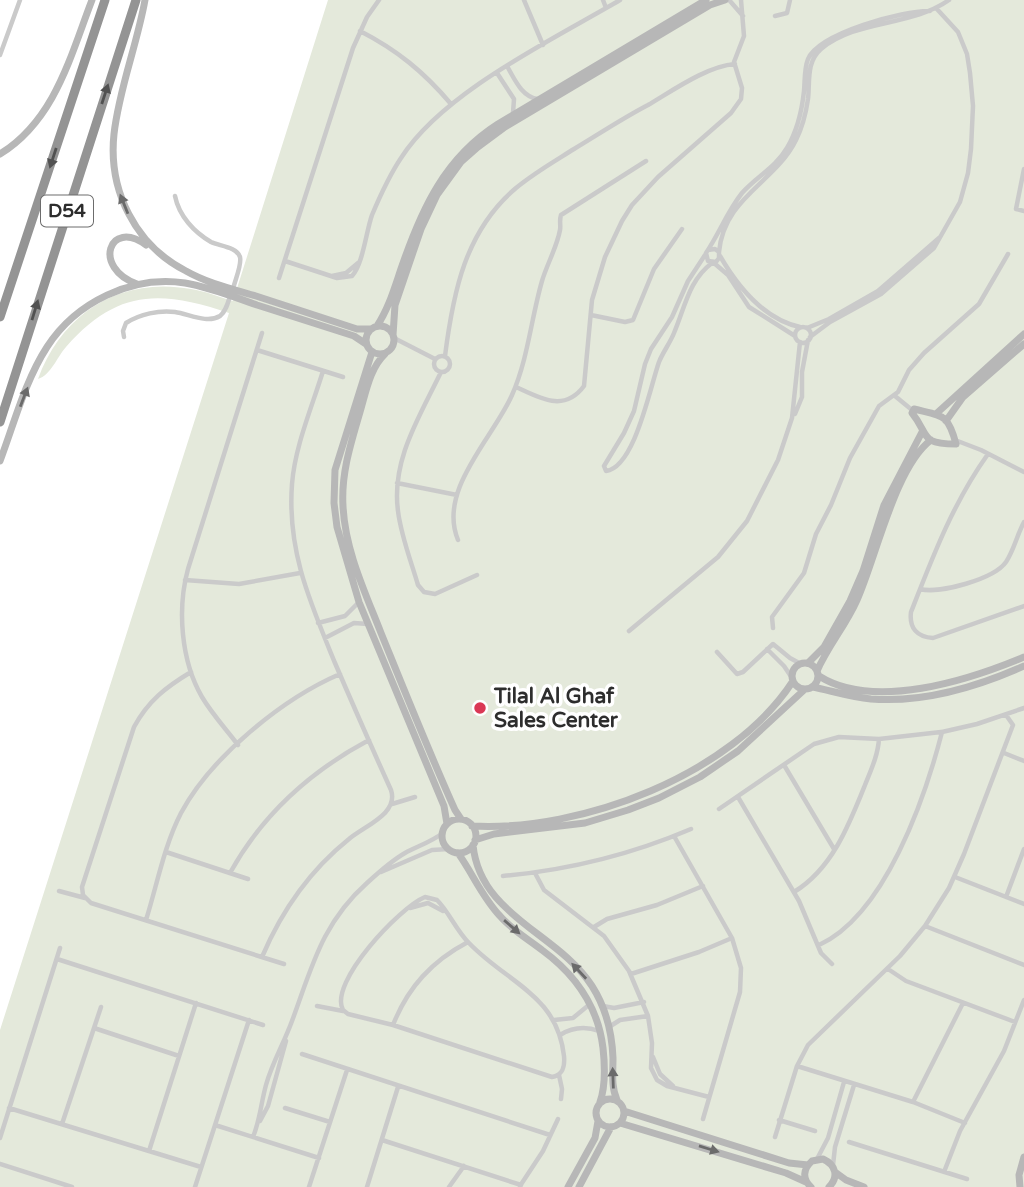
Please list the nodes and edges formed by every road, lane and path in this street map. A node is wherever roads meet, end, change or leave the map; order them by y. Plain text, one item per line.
1 (20, 0) edge
2 (92, 0) edge
3 (105, 0) edge
4 (136, 0) edge
5 (145, 0) edge
6 (379, 0) edge
7 (524, 0) edge
8 (603, 0) edge
9 (620, 0) edge
10 (706, 0) edge
11 (729, 0) edge
12 (741, 0) edge
13 (790, 0) edge
14 (949, 0) edge
15 (606, 8) junction
16 (936, 8) junction
17 (930, 11) junction
18 (743, 16) junction
19 (775, 16) dead end
20 (360, 31) junction
21 (543, 46) junction
22 (0, 55) edge
23 (735, 64) junction
24 (508, 66) junction
25 (498, 73) junction
26 (539, 99) junction
27 (451, 104) junction
28 (511, 117) junction
29 (0, 154) edge
30 (646, 161) dead end
31 (1024, 169) edge
32 (175, 196) dead end
33 (1017, 202) junction
34 (1024, 203) edge
35 (1024, 211) edge
36 (682, 229) dead end
37 (156, 251) junction
38 (707, 253) junction
39 (719, 254) junction
40 (1008, 254) dead end
41 (285, 261) junction
42 (713, 262) junction
43 (279, 278) dead end
44 (138, 285) junction
45 (231, 292) junction
46 (591, 315) junction
47 (0, 317) edge
48 (835, 317) junction
49 (803, 327) junction
50 (374, 328) junction
51 (262, 333) dead end
52 (1024, 334) edge
53 (394, 336) junction
54 (795, 336) junction
55 (124, 337) dead end
56 (809, 339) junction
57 (800, 342) junction
58 (366, 344) junction
59 (1024, 344) edge
60 (257, 350) junction
61 (372, 352) junction
62 (385, 354) junction
63 (445, 356) junction
64 (435, 359) junction
65 (323, 371) junction
66 (441, 372) junction
67 (343, 377) dead end
68 (516, 387) junction
69 (799, 387) junction
70 (895, 396) junction
71 (912, 410) junction
72 (937, 413) junction
73 (946, 421) junction
74 (0, 422) edge
75 (922, 432) junction
76 (931, 440) junction
77 (955, 440) junction
78 (988, 454) junction
79 (0, 461) edge
80 (1024, 472) edge
81 (397, 483) junction
82 (457, 495) junction
83 (1024, 522) edge
84 (458, 540) dead end
85 (300, 573) junction
86 (477, 575) dead end
87 (185, 580) junction
88 (920, 589) junction
89 (359, 602) junction
90 (1024, 606) edge
91 (339, 618) junction
92 (318, 623) junction
93 (368, 624) junction
94 (343, 628) junction
95 (773, 628) dead end
96 (629, 631) dead end
97 (325, 638) junction
98 (767, 649) junction
99 (717, 652) dead end
100 (1024, 657) edge
101 (805, 663) junction
102 (1024, 666) edge
103 (191, 672) junction
104 (818, 673) junction
105 (340, 674) junction
106 (792, 680) junction
107 (813, 687) junction
108 (804, 690) junction
109 (1024, 708) edge
110 (1006, 715) junction
111 (942, 732) junction
112 (879, 739) junction
113 (369, 740) junction
114 (238, 745) junction
115 (1004, 752) junction
116 (1024, 761) edge
117 (784, 765) junction
118 (415, 797) dead end
119 (738, 797) junction
120 (392, 804) junction
121 (719, 809) dead end
122 (461, 819) junction
123 (447, 824) junction
124 (472, 825) junction
125 (691, 829) dead end
126 (443, 833) junction
127 (674, 836) junction
128 (474, 843) junction
129 (449, 849) junction
130 (834, 849) junction
131 (1024, 849) edge
132 (166, 852) junction
133 (458, 853) junction
134 (380, 872) junction
135 (230, 873) junction
136 (534, 873) junction
137 (503, 876) dead end
138 (955, 877) junction
139 (248, 878) dead end
140 (703, 886) junction
141 (59, 891) dead end
142 (794, 892) junction
143 (1006, 897) junction
144 (85, 898) junction
145 (1024, 904) edge
146 (146, 920) junction
147 (925, 926) junction
148 (594, 927) junction
149 (733, 938) junction
150 (468, 942) junction
151 (819, 945) junction
152 (60, 948) dead end
153 (262, 957) junction
154 (57, 959) junction
155 (284, 964) dead end
156 (832, 964) dead end
157 (1024, 965) edge
158 (888, 969) junction
159 (631, 974) junction
160 (1024, 1000) edge
161 (644, 1002) junction
162 (196, 1003) junction
163 (590, 1003) junction
164 (963, 1003) junction
165 (602, 1005) junction
166 (317, 1006) dead end
167 (101, 1007) dead end
168 (622, 1007) junction
169 (344, 1012) junction
170 (579, 1015) junction
171 (648, 1016) junction
172 (624, 1018) junction
173 (249, 1020) junction
174 (554, 1020) junction
175 (566, 1020) junction
176 (1016, 1022) junction
177 (263, 1025) dead end
178 (393, 1025) junction
179 (583, 1027) junction
180 (609, 1027) junction
181 (94, 1028) junction
182 (289, 1030) junction
183 (569, 1030) junction
184 (600, 1031) junction
185 (560, 1035) junction
186 (302, 1054) dead end
187 (179, 1056) junction
188 (274, 1063) junction
189 (281, 1066) junction
190 (797, 1066) junction
191 (347, 1070) junction
192 (559, 1075) junction
193 (844, 1082) junction
194 (854, 1085) junction
195 (398, 1087) junction
196 (263, 1095) junction
197 (271, 1097) junction
198 (709, 1097) junction
199 (561, 1099) dead end
200 (617, 1100) junction
201 (600, 1102) junction
202 (913, 1102) junction
203 (9, 1108) junction
204 (285, 1108) dead end
205 (624, 1111) junction
206 (558, 1119) dead end
207 (703, 1119) dead end
208 (779, 1120) junction
209 (598, 1121) junction
210 (259, 1122) junction
211 (330, 1122) junction
212 (620, 1123) junction
213 (965, 1123) junction
214 (62, 1124) junction
215 (215, 1125) junction
216 (611, 1127) junction
217 (815, 1131) dead end
218 (550, 1135) junction
219 (253, 1137) junction
220 (775, 1137) dead end
221 (0, 1138) edge
222 (382, 1140) junction
223 (849, 1142) dead end
224 (149, 1151) junction
225 (1024, 1157) edge
226 (319, 1158) junction
227 (817, 1159) junction
228 (0, 1164) edge
229 (808, 1165) junction
230 (464, 1166) junction
231 (201, 1167) junction
232 (834, 1169) junction
233 (944, 1172) junction
234 (967, 1180) dead end
235 (808, 1184) edge
236 (520, 1186) edge
237 (72, 1187) edge
238 (195, 1187) edge
239 (309, 1187) edge
240 (367, 1187) edge
241 (449, 1187) edge
242 (568, 1187) edge
243 (579, 1187) edge
244 (829, 1187) edge
245 (864, 1187) edge
246 (1020, 1187) edge

1 - 22 street
2 - 29 street
3 -> 47 highway, D54
74 -> 4 highway, D54
37 -> 5 street
6 - 20 street
7 - 21 street
8 - 15 street
9 - 15 street
10 - 26 street
11 - 18 street
11 - 53 street
12 - 18 street
13 - 19 street
14 - 16 street
15 - 21 street
16 - 17 street
16 - 48 street
17 - 38 street
17 - 39 street
18 - 23 street
20 - 27 street
20 - 41 street
21 - 24 street
23 - 46 street
23 - 63 street
24 - 25 street
24 - 26 street
25 - 27 street
25 - 28 street
26 - 28 street
27 - 41 street
28 - 50 street
30 - 68 street
31 - 33 street
32 - 45 street
33 - 34 street
33 - 35 street
36 - 46 street
37 - 44 street
37 - 45 street
38 - 39 street
38 - 42 street
38 - 42 street
39 - 42 street
39 - 49 street
40 - 70 street
41 - 43 street
42 - 54 street
44 - 45 street
79 -> 44 street
45 - 50 street
45 - 55 street
45 - 58 street
46 - 68 street
48 - 49 street
48 - 56 street
49 - 54 street
49 - 56 street
50 - 53 street
50 - 58 street
51 - 60 street
52 - 72 street
53 - 62 street
53 - 64 street
54 - 57 street
56 - 57 street
56 - 69 street
57 - 69 street
58 - 61 street
59 - 73 street
60 - 65 street
60 - 87 street
61 - 62 street
61 - 89 street
62 - 122 street
63 - 64 street
63 - 66 street
64 - 66 street
65 - 67 street
65 - 85 street
66 - 81 street
68 - 82 street
69 - 96 street
70 - 71 street
70 - 95 street
71 - 72 street
71 - 75 street
72 - 73 street
73 - 77 street
75 - 76 street
75 - 101 street
76 - 77 street
76 - 104 street
77 - 78 street
78 - 80 street
78 - 88 street
81 - 82 street
81 - 86 street
82 - 84 street
83 - 88 street
85 - 87 street
85 - 92 street
87 - 103 street
88 - 90 street
89 - 91 street
89 - 93 street
91 - 92 street
91 - 94 street
92 - 97 street
93 - 94 street
93 - 123 street
94 - 97 street
97 - 105 street
98 - 99 street
98 - 101 street
98 - 106 street
100 - 104 street
101 - 104 street
101 - 106 street
102 - 107 street
103 - 114 street
103 - 144 street
104 - 107 street
105 - 113 street
105 - 114 street
106 - 108 street
106 - 124 street
107 - 108 street
108 - 128 street
109 - 110 street
110 - 111 street
110 - 115 street
111 - 112 street
111 - 151 street
112 - 117 street
112 - 130 street
113 - 120 street
113 - 135 street
114 - 132 street
115 - 116 street
115 - 138 street
117 - 119 street
117 - 130 street
118 - 120 street
119 - 121 street
119 - 142 street
120 - 153 street
122 - 123 street
122 - 124 street
123 - 126 street
124 - 128 street
125 - 127 street
126 - 129 street
126 - 134 street
127 - 136 street
127 - 140 street
128 - 133 street
165 -> 128 street
129 - 133 street
129 - 134 street
130 - 142 street
131 - 143 street
132 - 135 street
132 - 146 street
133 -> 163 street
134 - 182 street
135 - 139 street
136 - 137 street
136 - 148 street
138 - 143 street
138 - 147 street
140 - 148 street
140 - 149 street
141 - 144 street
142 - 151 street
143 - 145 street
144 - 146 street
146 - 153 street
147 - 157 street
147 - 158 street
148 - 159 street
149 - 159 street
149 - 198 street
150 - 169 street
150 - 174 street
150 - 178 street
151 - 156 street
152 - 154 street
153 - 155 street
154 - 162 street
154 - 203 street
158 - 164 street
158 - 190 street
159 - 161 street
160 - 176 street
161 - 168 street
161 - 171 street
162 - 173 street
162 - 187 street
163 - 170 street
163 - 184 street
164 - 176 street
164 - 202 street
165 - 168 street
165 - 180 street
166 - 169 street
167 - 181 street
168 - 172 street
169 - 178 street
170 - 175 street
170 - 179 street
171 - 172 street
171 - 198 street
172 - 180 street
173 - 177 street
173 - 215 street
174 - 175 street
174 - 185 street
175 - 183 street
176 - 213 street
178 - 192 street
179 - 183 street
179 - 184 street
200 -> 180 street
181 - 187 street
181 - 214 street
182 - 188 street
182 - 189 street
183 - 185 street
184 - 201 street
185 - 192 street
186 - 191 street
187 - 224 street
188 - 189 street
188 - 196 street
189 - 197 street
190 - 193 street
190 - 208 street
191 - 195 street
191 - 211 street
192 - 199 street
193 - 194 street
193 - 227 street
194 - 202 street
194 - 232 street
195 - 218 street
195 - 222 street
196 - 197 street
196 - 210 street
197 - 210 street
198 - 207 street
200 - 201 street
200 - 205 street
201 - 209 street
202 - 213 street
203 - 214 street
203 - 221 street
204 - 211 street
205 - 212 street
205 - 229 street
206 - 218 street
208 - 217 street
208 - 220 street
209 - 216 street
209 - 242 street
210 - 219 street
211 - 226 street
212 - 216 street
212 -> 235 street
213 - 233 street
214 - 224 street
215 - 219 street
215 - 231 street
216 - 243 street
218 - 236 street
219 - 226 street
222 - 230 street
222 - 240 street
223 - 233 street
224 - 231 street
225 - 246 street
226 - 239 street
227 - 229 street
227 - 232 street
228 - 237 street
229 - 235 street
230 - 236 street
230 - 241 street
231 - 238 street
232 - 244 street
232 - 245 street
233 - 234 street

